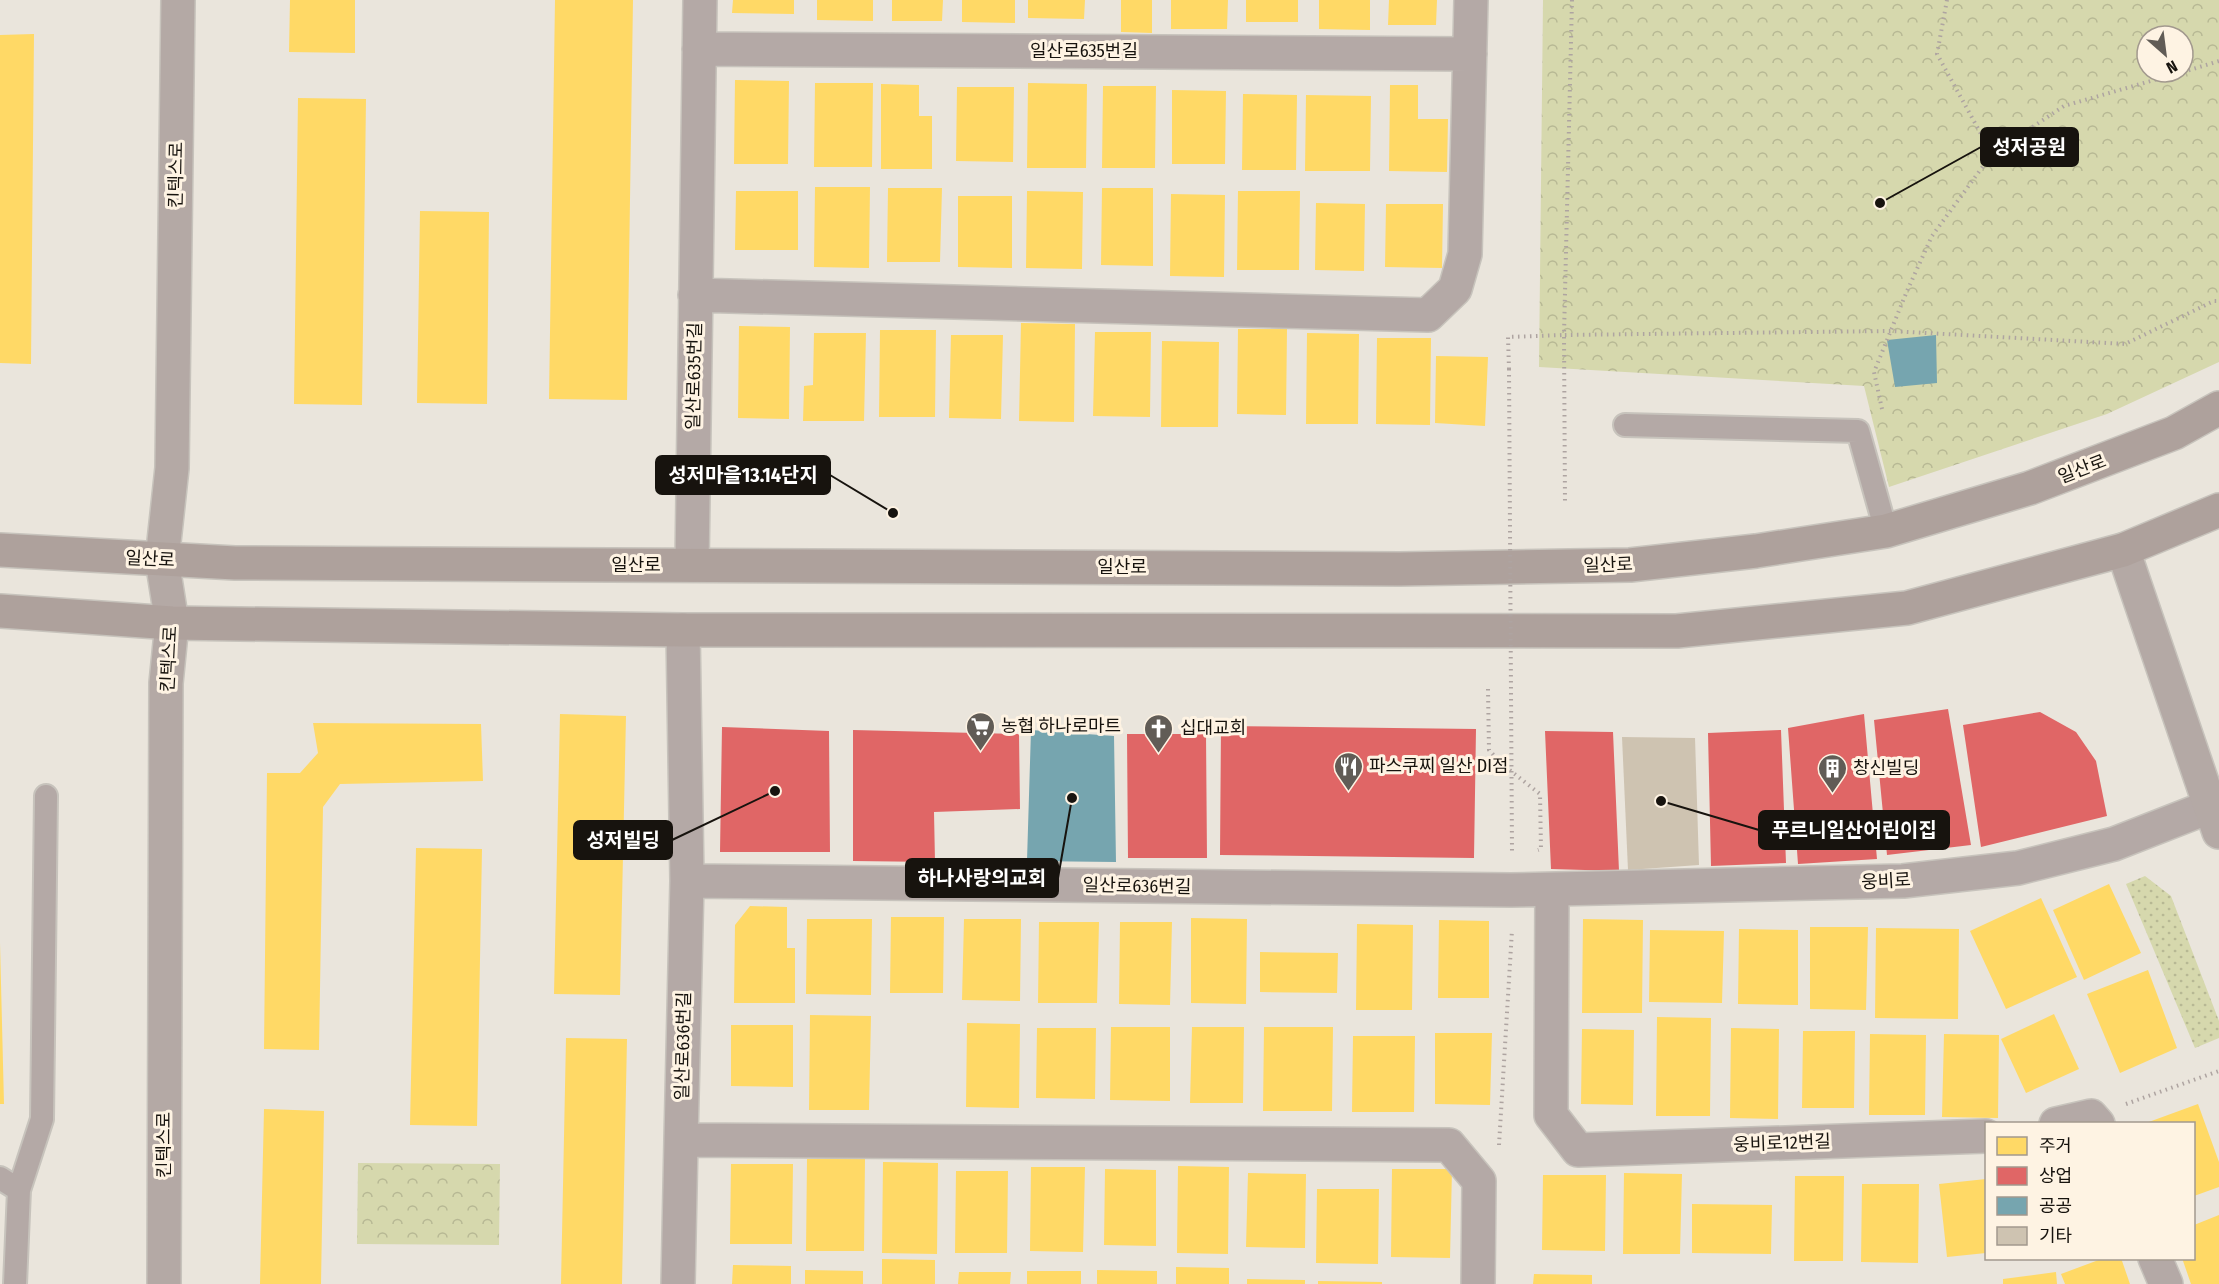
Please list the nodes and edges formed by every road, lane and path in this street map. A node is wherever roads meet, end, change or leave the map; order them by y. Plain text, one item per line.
1 (178, 0) edge
2 (700, 0) edge
3 (1471, 0) edge
4 (1572, 0) edge
5 (1947, 0) edge
6 (699, 49) junction
7 (1470, 54) junction
8 (2219, 61) edge
9 (2195, 68) edge
10 (2140, 84) edge
11 (1992, 154) junction
12 (695, 295) junction
13 (2219, 301) edge
14 (1891, 331) junction
15 (1564, 335) junction
16 (2219, 408) edge
17 (1884, 417) dead end
18 (1625, 425) dead end
19 (1564, 504) dead end
20 (2219, 510) edge
21 (1886, 531) junction
22 (0, 550) edge
23 (2123, 550) junction
24 (162, 560) junction
25 (692, 565) junction
26 (0, 611) edge
27 (172, 623) junction
28 (683, 630) junction
29 (1488, 689) dead end
30 (46, 796) dead end
31 (2216, 814) edge
32 (1531, 850) dead end
33 (1522, 851) dead end
34 (687, 881) junction
35 (1552, 890) junction
36 (1512, 930) dead end
37 (2219, 1071) edge
38 (2095, 1120) edge
39 (2076, 1122) edge
40 (1985, 1136) edge
41 (681, 1140) junction
42 (1499, 1152) dead end
43 (9, 1184) edge
44 (2156, 1260) edge
45 (15, 1284) edge
46 (164, 1284) edge
47 (678, 1284) edge
48 (1478, 1284) edge
49 (2166, 1284) edge

1 - 24 main road, 킨텍스로
2 - 6 street, 일산로635번길
3 - 7 street
4 - 15 path
5 - 11 path
6 - 7 street, 일산로635번길
6 - 12 street, 일산로635번길
7 - 12 street, 일산로635번길
8 - 9 path
10 - 11 path
11 - 14 path
12 - 25 street, 일산로635번길
13 - 14 path
14 - 15 path
14 - 17 path
15 - 19 path
15 - 33 path, bridge
16 - 21 main road, 일산로
18 - 21 lane
20 - 23 main road
21 - 25 main road, 일산로
22 - 24 main road, 일산로
23 - 28 main road
23 - 31 main road, 웅비로
24 - 25 main road, 일산로
24 - 27 main road, 킨텍스로
26 - 27 main road
27 - 28 main road
27 - 46 main road, 킨텍스로
28 - 34 street, 일산로636번길
29 - 32 path
30 - 43 lane
31 - 35 street, 웅비로
34 - 35 street, 일산로636번길
34 - 41 street, 일산로636번길
35 - 40 street, 웅비로12번길
36 - 42 path
37 - 38 path
38 - 39 street
41 - 47 street, 일산로636번길
41 - 48 street
43 - 45 lane
44 - 49 street

